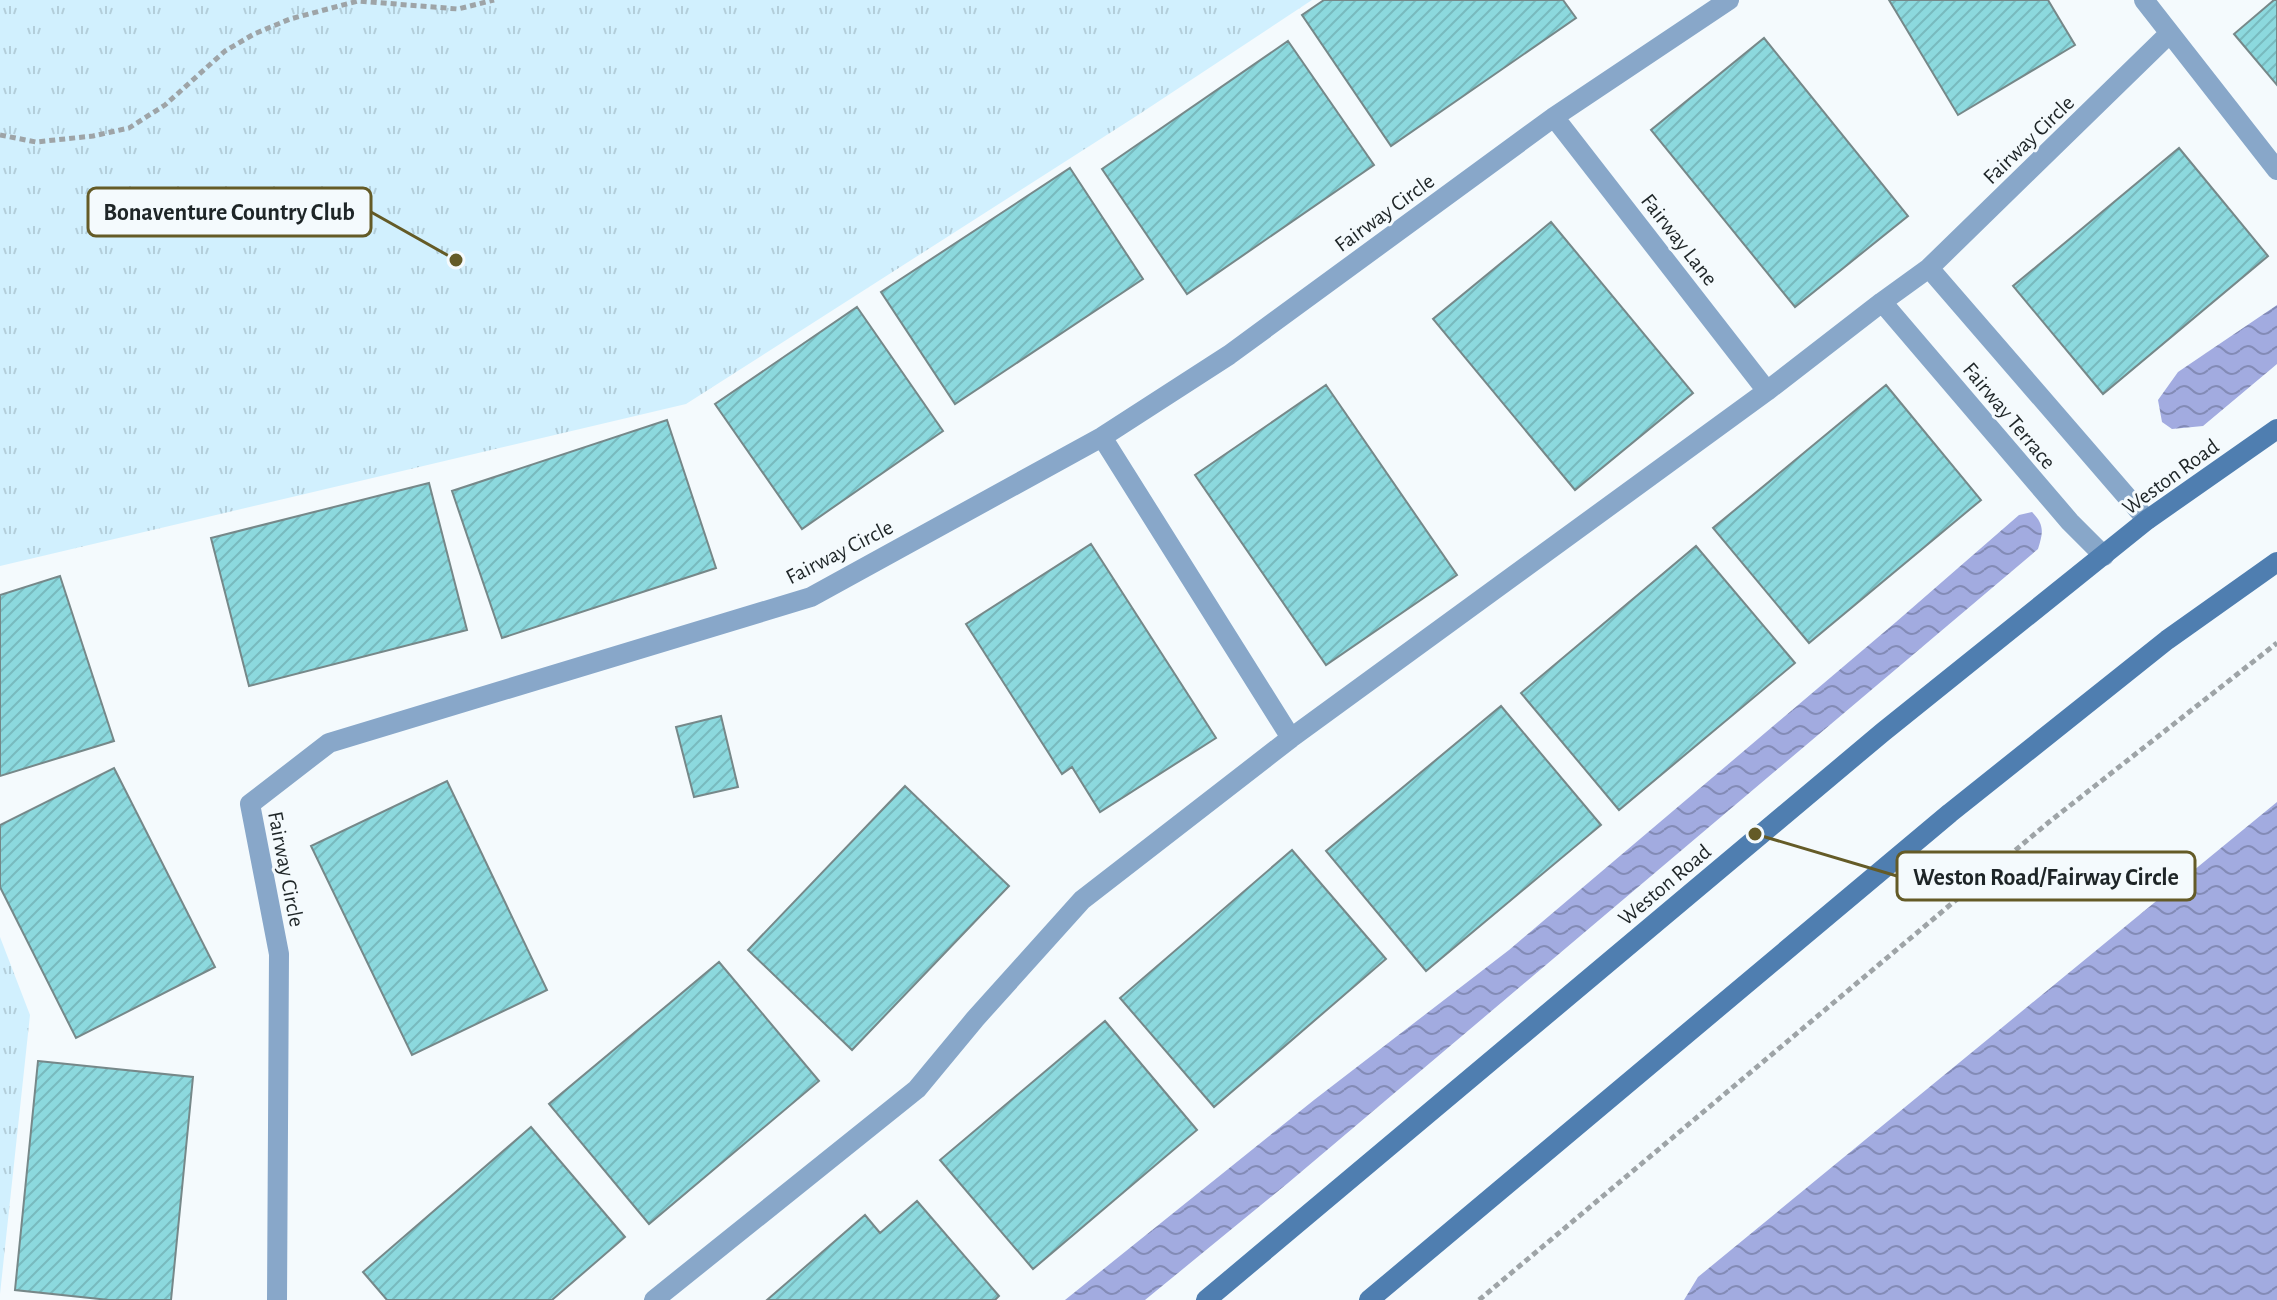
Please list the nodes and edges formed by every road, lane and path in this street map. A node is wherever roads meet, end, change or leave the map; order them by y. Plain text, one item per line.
1 (494, 0) edge
2 (1729, 0) edge
3 (2144, 0) edge
4 (2169, 34) junction
5 (1554, 117) junction
6 (0, 135) edge
7 (2277, 170) edge
8 (1929, 268) junction
9 (1882, 302) junction
10 (1767, 391) junction
11 (2277, 429) edge
12 (1102, 437) junction
13 (2147, 520) junction
14 (2104, 556) junction
15 (2277, 562) edge
16 (2277, 643) edge
17 (1291, 738) junction
18 (277, 1300) edge
19 (654, 1300) edge
20 (1206, 1300) edge
21 (1369, 1300) edge
22 (1479, 1300) edge

1 - 6 path
2 - 5 street, Fairway Circle
3 - 4 street
4 - 7 street
4 - 8 street, Fairway Circle
5 - 10 street, Fairway Lane
5 - 12 street, Fairway Circle
8 - 9 street, Fairway Circle
8 - 13 street, Fairway Terrace
9 - 10 street, Fairway Circle
9 - 14 street, Fairway Terrace
10 - 17 street, Fairway Circle
11 - 13 main road, Weston Road
12 - 17 street
12 - 18 street, Fairway Circle
13 - 14 main road, Weston Road
14 - 20 main road, Weston Road
15 - 21 main road
16 - 22 path
17 - 19 street, Fairway Circle

